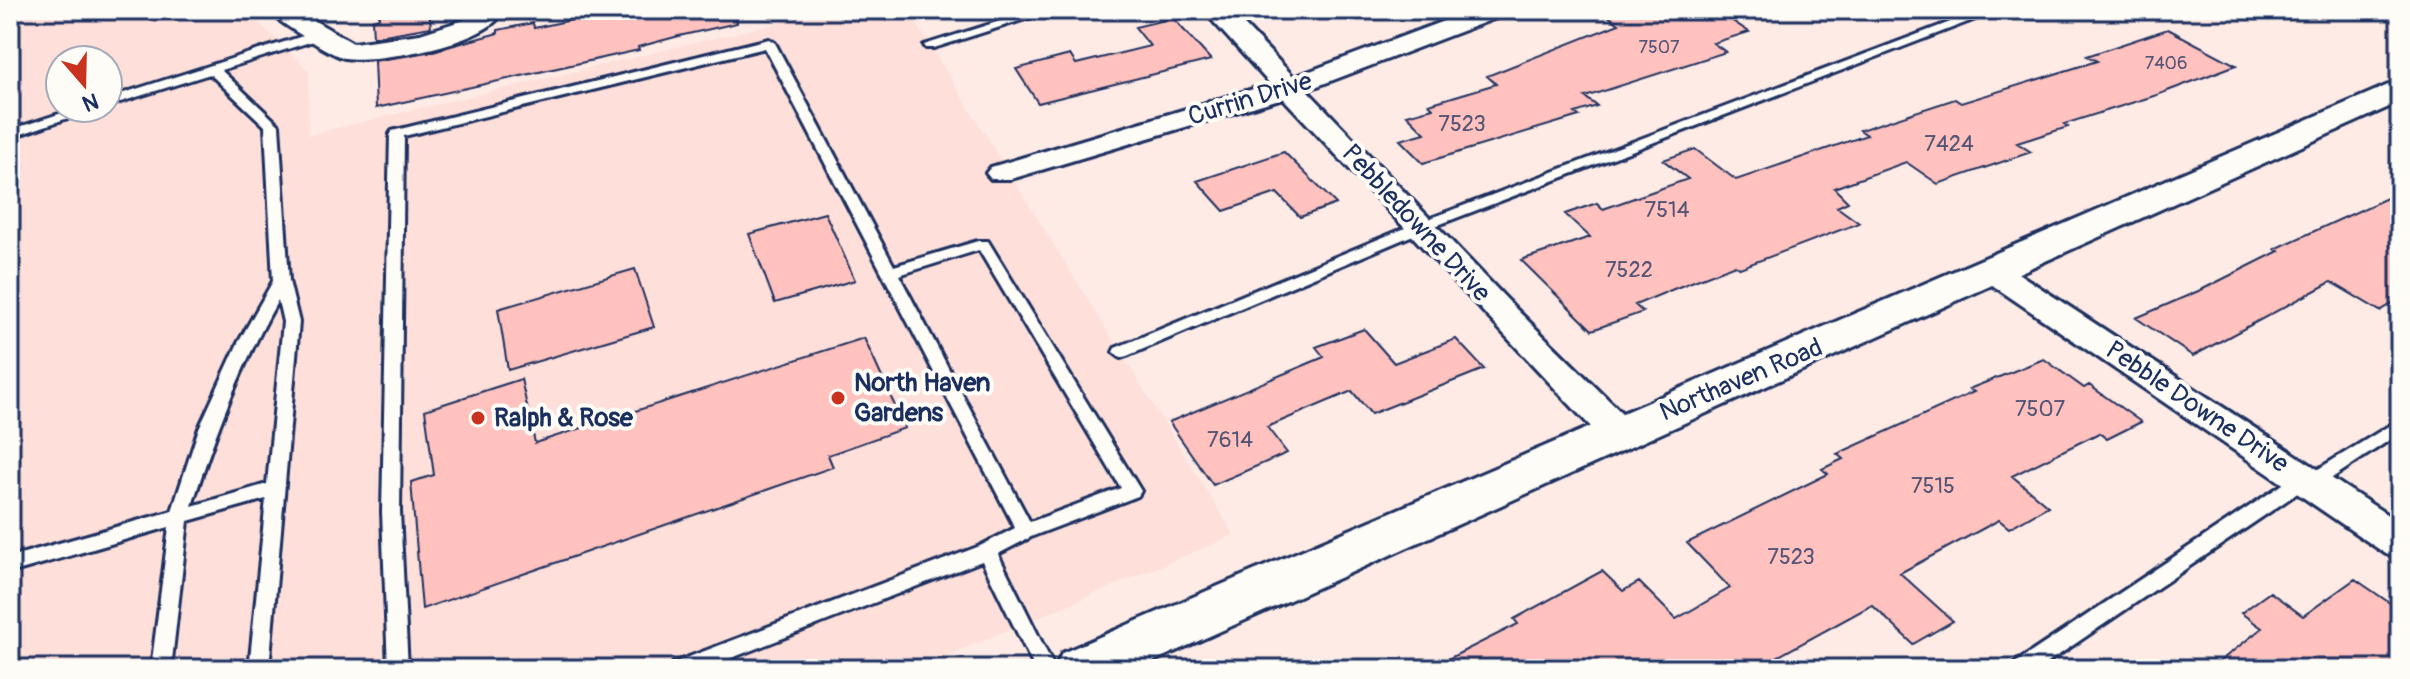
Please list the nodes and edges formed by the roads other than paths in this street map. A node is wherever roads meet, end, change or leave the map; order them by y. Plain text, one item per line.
1 (280, 10) edge
2 (490, 10) edge
3 (1048, 10) edge
4 (1216, 10) edge
5 (1495, 10) edge
6 (1993, 10) edge
7 (322, 21) edge
8 (930, 45) dead end
9 (212, 69) junction
10 (1290, 88) junction
11 (2400, 90) edge
12 (124, 97) edge
13 (44, 123) edge
14 (10, 134) edge
15 (1001, 173) dead end
16 (1420, 227) junction
17 (1993, 271) junction
18 (891, 272) junction
19 (281, 281) junction
20 (1121, 352) dead end
21 (2400, 425) edge
22 (1619, 433) junction
23 (2308, 481) junction
24 (275, 489) junction
25 (179, 517) junction
26 (1026, 531) junction
27 (2400, 543) edge
28 (987, 551) junction
29 (10, 565) edge
30 (161, 669) edge
31 (259, 669) edge
32 (398, 669) edge
33 (680, 669) edge
34 (1045, 669) edge
35 (1081, 669) edge
36 (2022, 669) edge

1 - 7 street
2 - 7 street
3 - 8 lane
4 - 10 street, Pebbledowne Drive
5 - 10 street, Currin Drive
6 - 16 lane
7 - 9 lane
9 - 12 lane
9 - 19 lane
10 - 15 street, Currin Drive
10 - 16 street, Pebbledowne Drive
11 - 17 street, Northaven Road
13 - 14 lane
16 - 20 lane
16 - 22 street, Pebbledowne Drive
17 - 22 street, Northaven Road
17 - 23 street, Pebble Downe Drive
18 - 26 lane
18 - 26 lane
18 - 32 lane
19 - 24 lane
19 - 25 lane
21 - 23 lane
22 - 35 street, Northaven Road
23 - 27 street, Pebble Downe Drive
23 - 36 lane
24 - 25 lane
24 - 31 lane
25 - 29 lane
25 - 30 lane
26 - 28 lane
28 - 33 lane
28 - 34 lane

